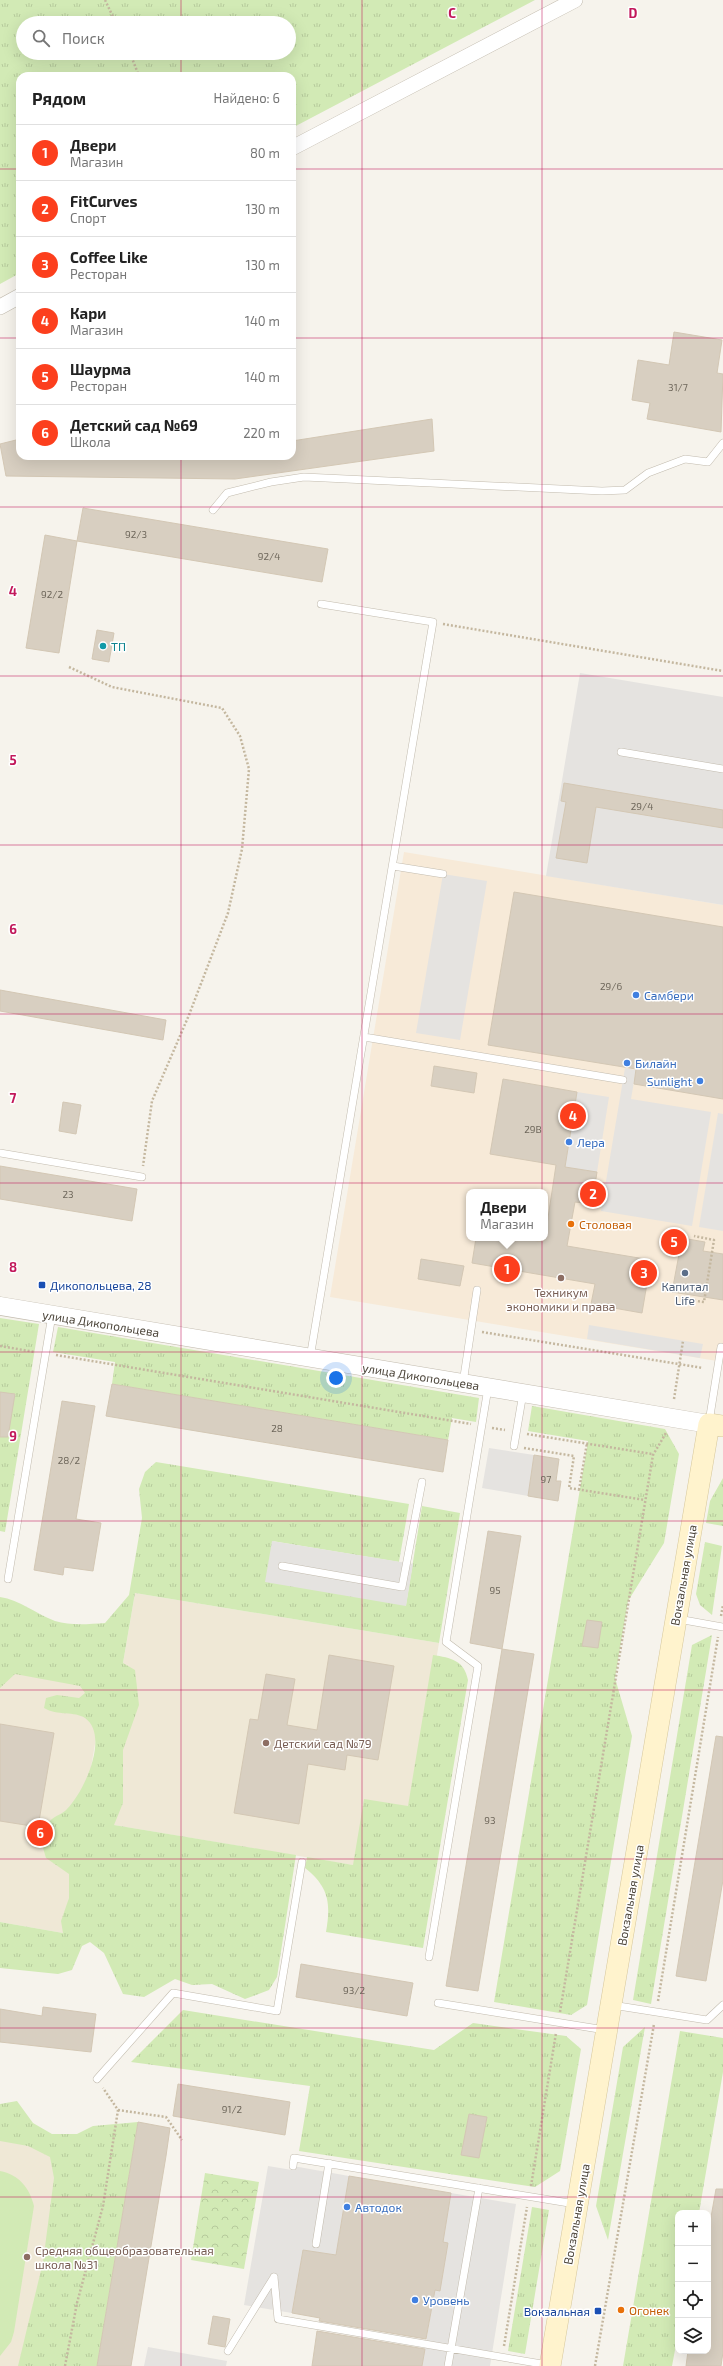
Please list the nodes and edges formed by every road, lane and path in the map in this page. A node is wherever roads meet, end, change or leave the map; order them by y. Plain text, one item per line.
1 (105, 0) edge
2 (575, 0) edge
3 (113, 16) edge
4 (133, 60) edge
5 (137, 72) edge
6 (296, 146) edge
7 (16, 298) edge
8 (0, 307) edge
9 (723, 443) edge
10 (212, 510) dead end
11 (321, 604) dead end
12 (433, 622) junction
13 (69, 668) dead end
14 (723, 671) edge
15 (621, 752) dead end
16 (723, 769) edge
17 (392, 866) junction
18 (443, 874) dead end
19 (364, 1037) junction
20 (623, 1080) dead end
21 (0, 1153) edge
22 (142, 1177) joint
23 (694, 1236) dead end
24 (477, 1290) dead end
25 (690, 1300) dead end
26 (0, 1306) edge
27 (52, 1315) junction
28 (472, 1330) junction
29 (683, 1341) dead end
30 (0, 1346) edge
31 (721, 1347) dead end
32 (46, 1353) junction
33 (310, 1358) junction
34 (679, 1364) junction
35 (702, 1368) dead end
36 (463, 1383) junction
37 (488, 1387) junction
38 (523, 1393) junction
39 (674, 1400) dead end
40 (716, 1425) edge
41 (482, 1426) junction
42 (668, 1430) dead end
43 (517, 1432) junction
44 (587, 1444) junction
45 (514, 1446) joint
46 (652, 1454) junction
47 (422, 1482) dead end
48 (579, 1490) junction
49 (645, 1500) junction
50 (282, 1566) dead end
51 (8, 1579) dead end
52 (723, 1605) edge
53 (676, 1618) junction
54 (721, 1626) edge
55 (615, 1678) dead end
56 (302, 1862) dead end
57 (429, 1957) dead end
58 (438, 2003) dead end
59 (611, 2005) junction
60 (723, 2005) edge
61 (656, 2012) junction
62 (607, 2030) junction
63 (97, 2079) joint
64 (118, 2110) junction
65 (182, 2140) dead end
66 (329, 2163) junction
67 (292, 2166) dead end
68 (479, 2188) junction
69 (578, 2205) junction
70 (316, 2244) dead end
71 (450, 2348) junction
72 (228, 2351) dead end
73 (65, 2366) edge
74 (448, 2366) edge
75 (551, 2366) edge
76 (595, 2366) edge

1 - 3 path
2 - 6 street
4 - 5 path
7 - 8 street
9 - 10 lane
11 - 12 lane
12 - 14 path
12 - 17 lane
13 - 22 path
15 - 16 lane
17 - 18 lane
17 - 19 lane
19 - 20 lane
19 - 33 lane
21 - 22 lane
23 - 25 path
24 - 28 lane
26 - 27 street, улица Дикопольцева
27 - 32 lane
27 - 33 street, улица Дикопольцева
28 - 34 path
28 - 36 lane
29 - 34 path
30 - 32 path
31 - 40 lane
32 - 41 path
32 - 51 lane
33 - 36 street, улица Дикопольцева
34 - 35 path
34 - 39 path
36 - 37 street, улица Дикопольцева
37 - 38 street, улица Дикопольцева
37 - 41 lane
38 - 40 street, улица Дикопольцева
38 - 43 lane
40 - 53 main road, Вокзальная улица
41 - 43 path
41 - 57 lane
42 - 46 path
43 - 44 path
43 - 45 lane
44 - 46 path
44 - 48 path
45 - 48 path
46 - 49 path
47 - 50 lane
48 - 49 path
49 - 55 path
52 - 54 path
53 - 54 lane
53 - 59 main road, Вокзальная улица
54 - 61 path
56 - 63 lane
58 - 62 lane
59 - 61 lane
59 - 62 main road, Вокзальная улица
60 - 61 lane
61 - 76 path
62 - 69 main road, Вокзальная улица
63 - 64 path
64 - 65 path
64 - 73 path
66 - 67 lane
66 - 68 lane
66 - 70 lane
68 - 69 lane
68 - 71 lane
69 - 75 main road, Вокзальная улица
71 - 72 lane
71 - 74 lane
71 - 75 lane

